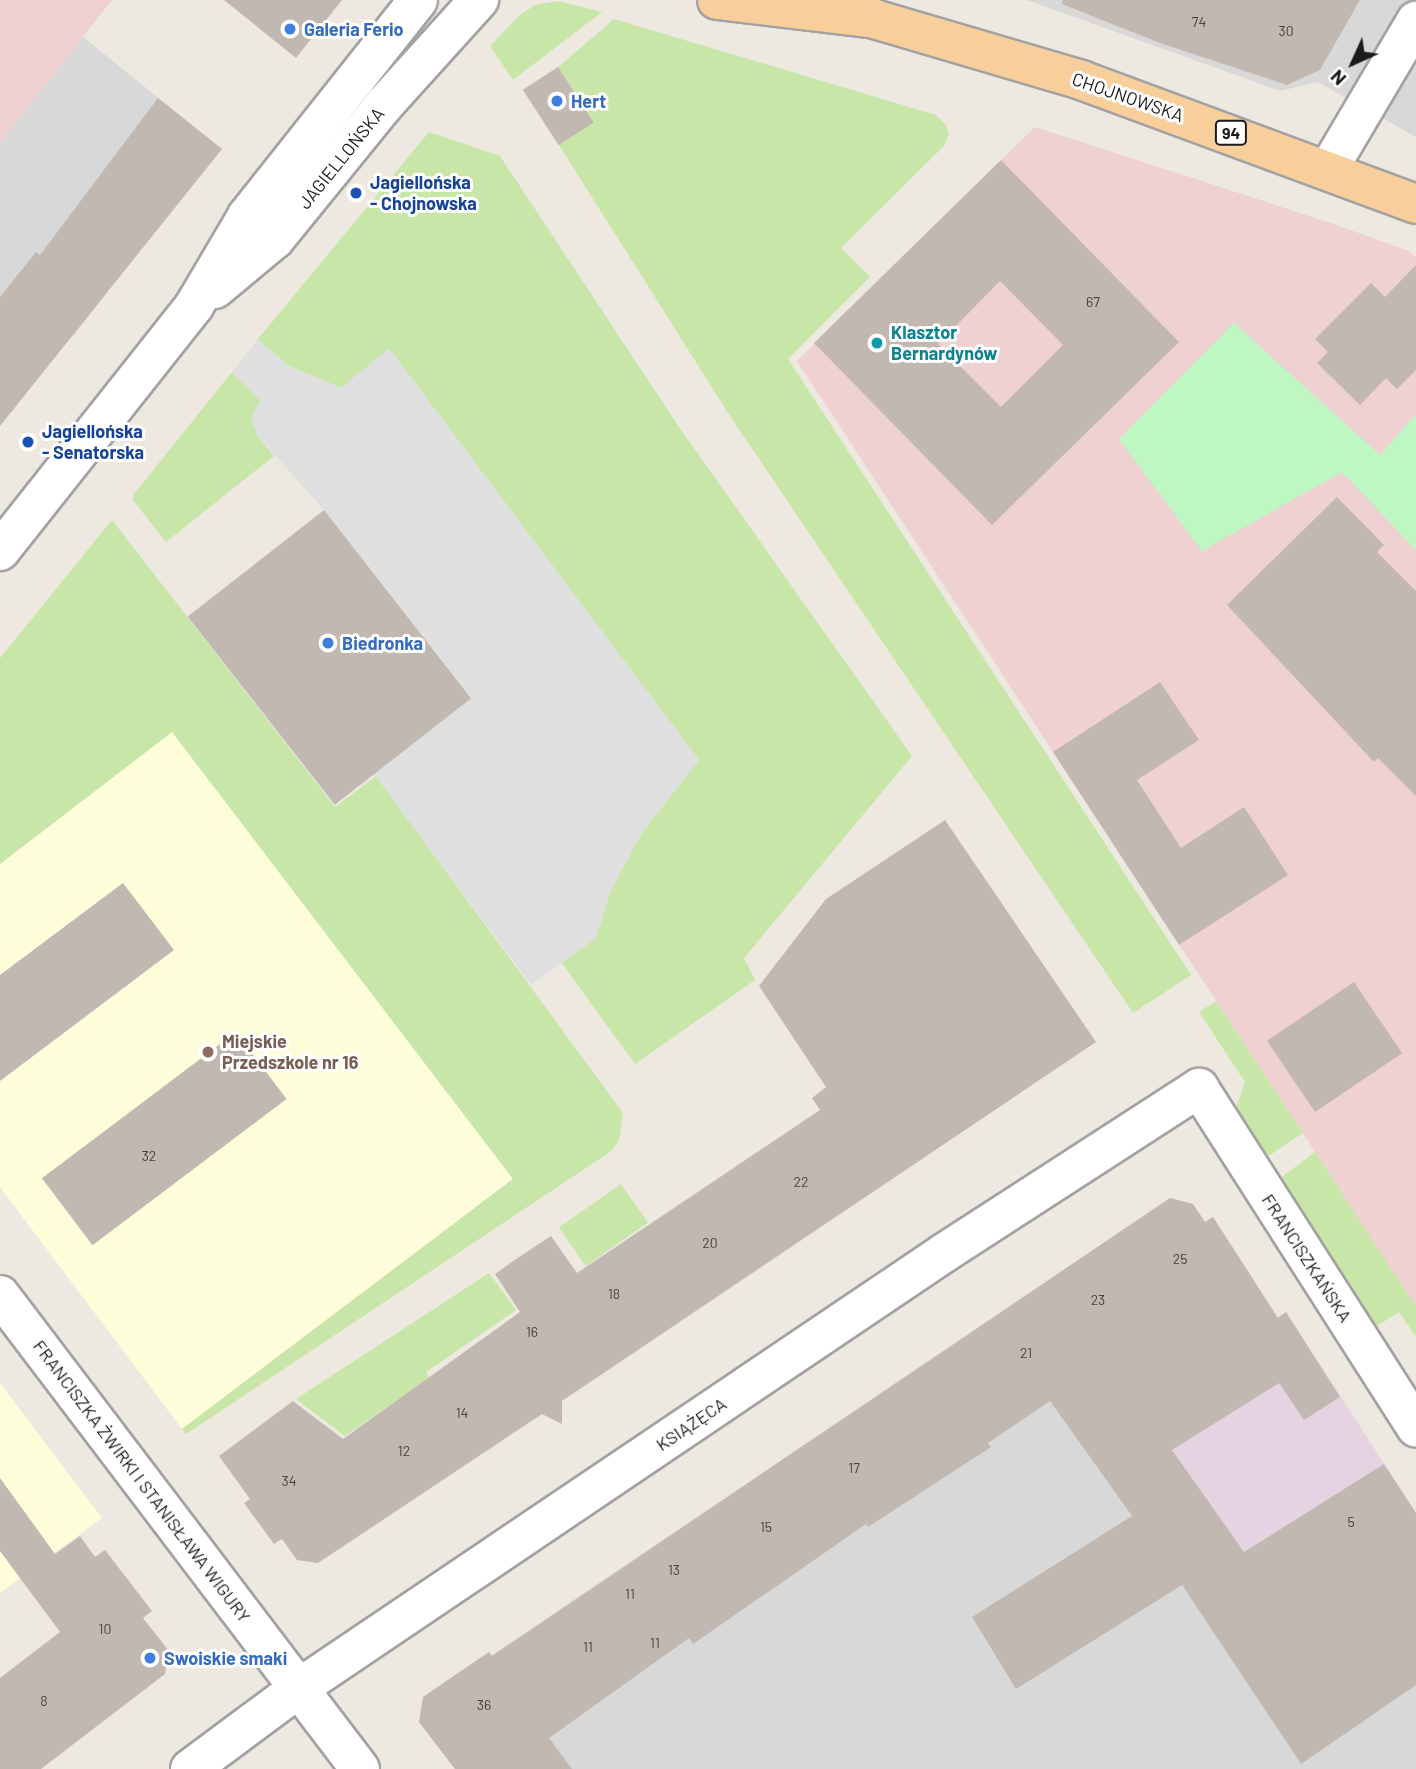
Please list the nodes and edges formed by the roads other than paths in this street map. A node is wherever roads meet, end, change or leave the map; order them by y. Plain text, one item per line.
1 (418, 0) edge
2 (478, 0) edge
3 (717, 0) edge
4 (839, 0) edge
5 (874, 19) junction
6 (1416, 21) edge
7 (1329, 168) junction
8 (1416, 204) edge
9 (194, 306) junction
10 (0, 551) edge
11 (1199, 1088) joint
12 (0, 1295) edge
13 (1416, 1427) edge
14 (299, 1688) junction
15 (190, 1769) edge
16 (360, 1769) edge

1 - 9 street, JAGIELLOŃSKA
2 - 9 street, JAGIELLOŃSKA
3 - 5 main road, CHOJNOWSKA / 94
4 - 5 main road, CHOJNOWSKA / 94
5 - 7 main road, CHOJNOWSKA / 94
6 - 7 street
7 - 8 main road, CHOJNOWSKA / 94
9 - 10 street, JAGIELLOŃSKA
11 - 13 street, FRANCISZKAŃSKA
11 - 14 street, KSIĄŻĘCA
12 - 14 street, FRANCISZKA ŻWIRKI I STANISŁAWA WIGURY
14 - 15 street, KSIĄŻĘCA
14 - 16 street, FRANCISZKA ŻWIRKI I STANISŁAWA WIGURY

